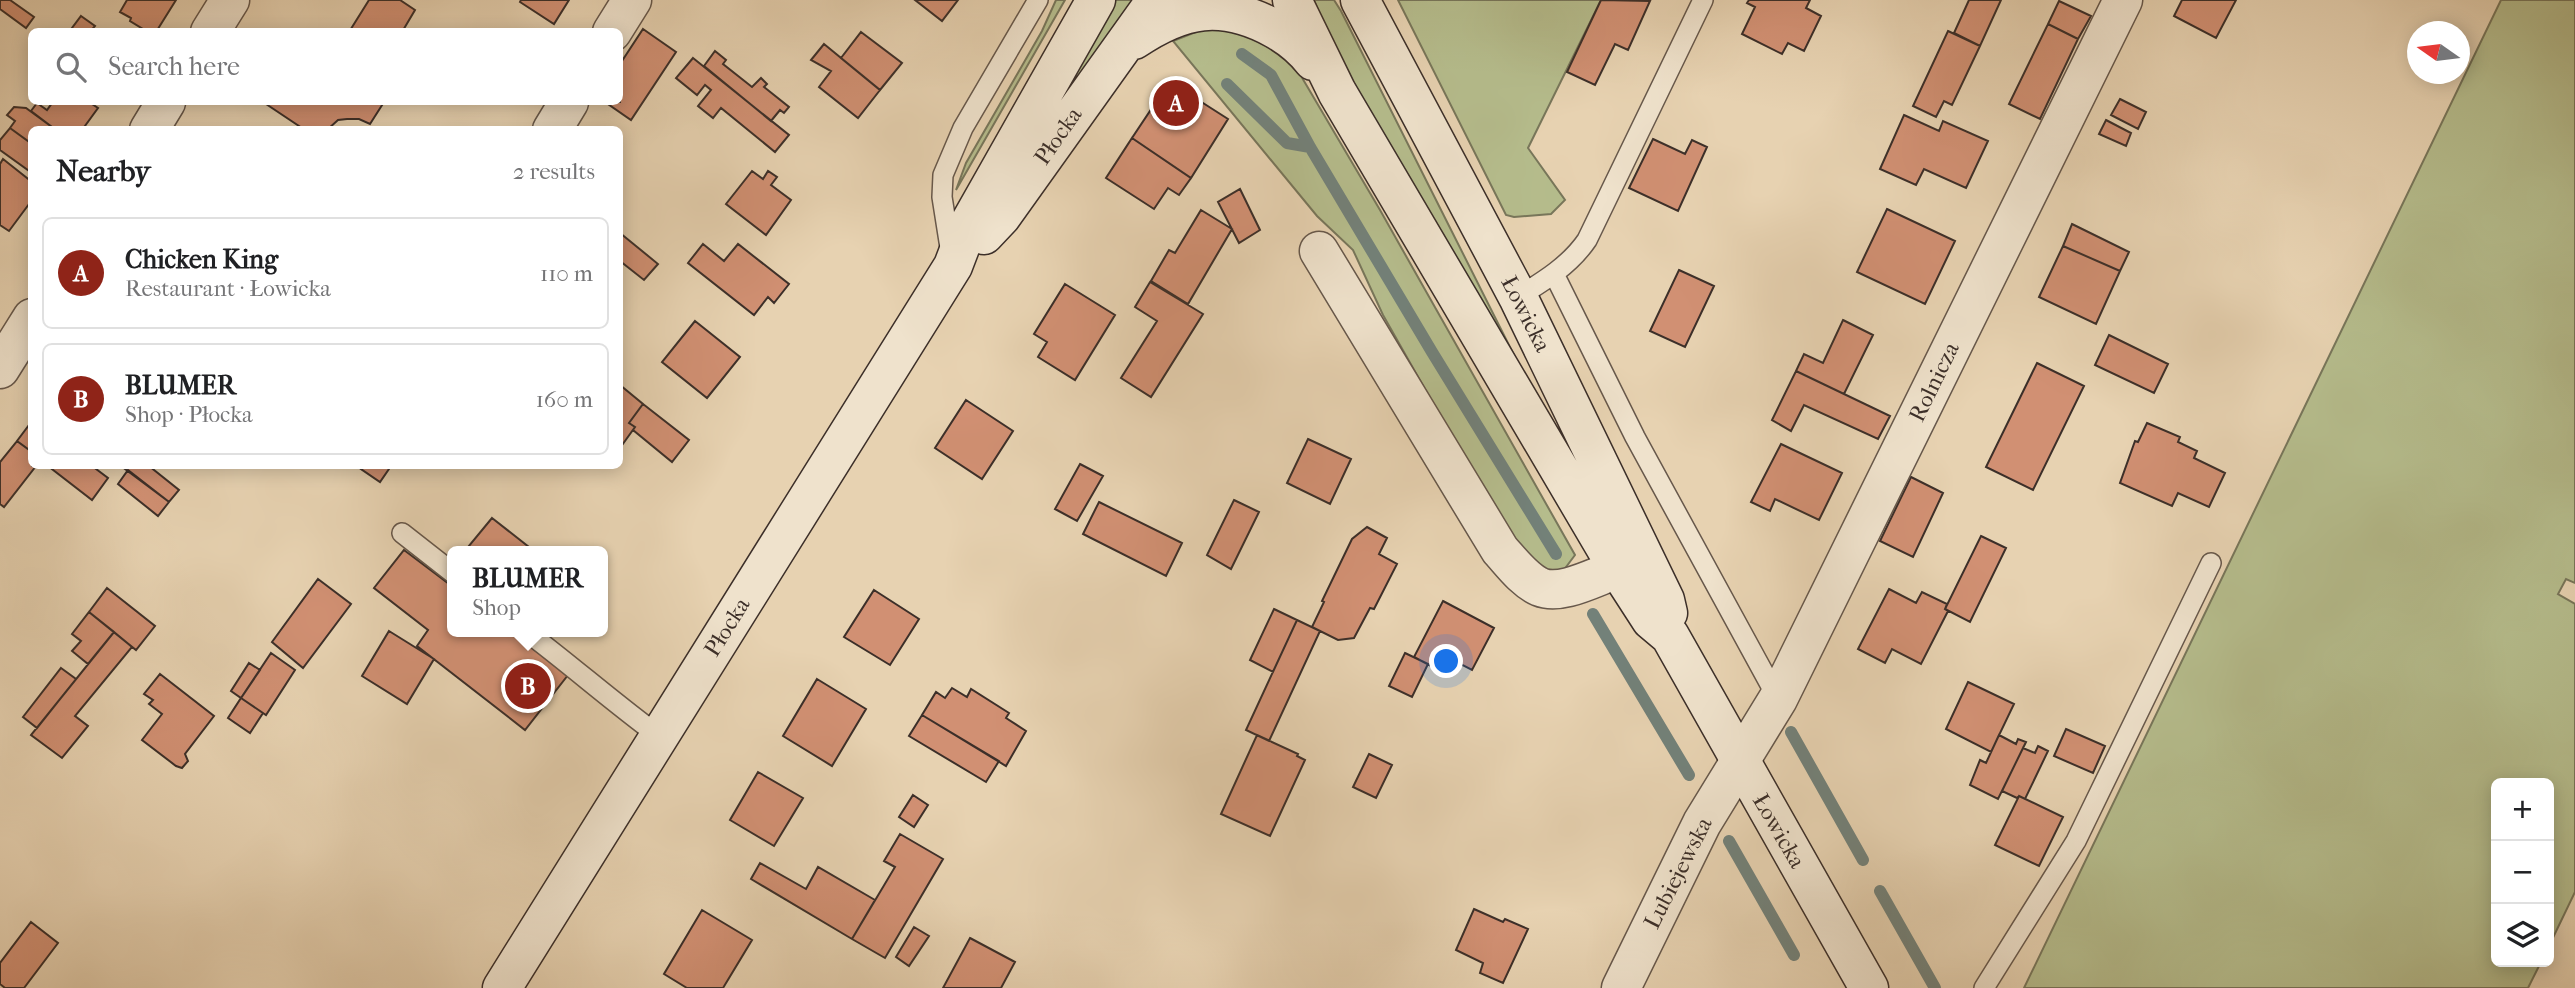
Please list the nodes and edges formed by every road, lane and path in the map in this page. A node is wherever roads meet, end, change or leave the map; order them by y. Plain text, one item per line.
1 (230, 0) edge
2 (632, 0) edge
3 (1038, 0) edge
4 (1096, 0) edge
5 (1156, 0) edge
6 (1292, 0) edge
7 (1360, 0) edge
8 (1703, 0) edge
9 (2123, 0) edge
10 (213, 28) edge
11 (614, 28) edge
12 (1121, 49) junction
13 (1337, 92) junction
14 (164, 105) edge
15 (567, 105) edge
16 (151, 126) edge
17 (554, 126) edge
18 (1319, 251) dead end
19 (953, 266) junction
20 (1554, 274) junction
21 (1518, 297) junction
22 (28, 324) edge
23 (0, 369) edge
24 (402, 533) dead end
25 (2211, 563) dead end
26 (447, 568) edge
27 (1618, 569) junction
28 (1670, 636) junction
29 (534, 637) edge
30 (1778, 699) junction
31 (659, 736) junction
32 (1739, 760) junction
33 (502, 988) edge
34 (1621, 988) edge
35 (1869, 988) edge
36 (1984, 988) edge

1 - 10 street
2 - 11 street
3 - 19 lane
4 - 19 street, Płocka
5 - 12 street, Płocka
6 - 13 street, Łowicka
7 - 21 street, Łowicka
8 - 20 lane
9 - 30 street, Rolnicza
12 - 13 street, Łowicka
12 - 19 street, Płocka
13 - 27 street, Łowicka
14 - 16 street
15 - 17 street
18 - 27 street
19 - 31 street, Płocka
20 - 21 lane
20 - 30 lane
21 - 28 street, Łowicka
22 - 23 street
24 - 26 lane
25 - 36 lane
27 - 28 street, Łowicka
28 - 32 street, Łowicka
29 - 31 lane
30 - 32 street, Rolnicza
31 - 33 street, Płocka
32 - 34 street, Lubiejewska
32 - 35 street, Łowicka

